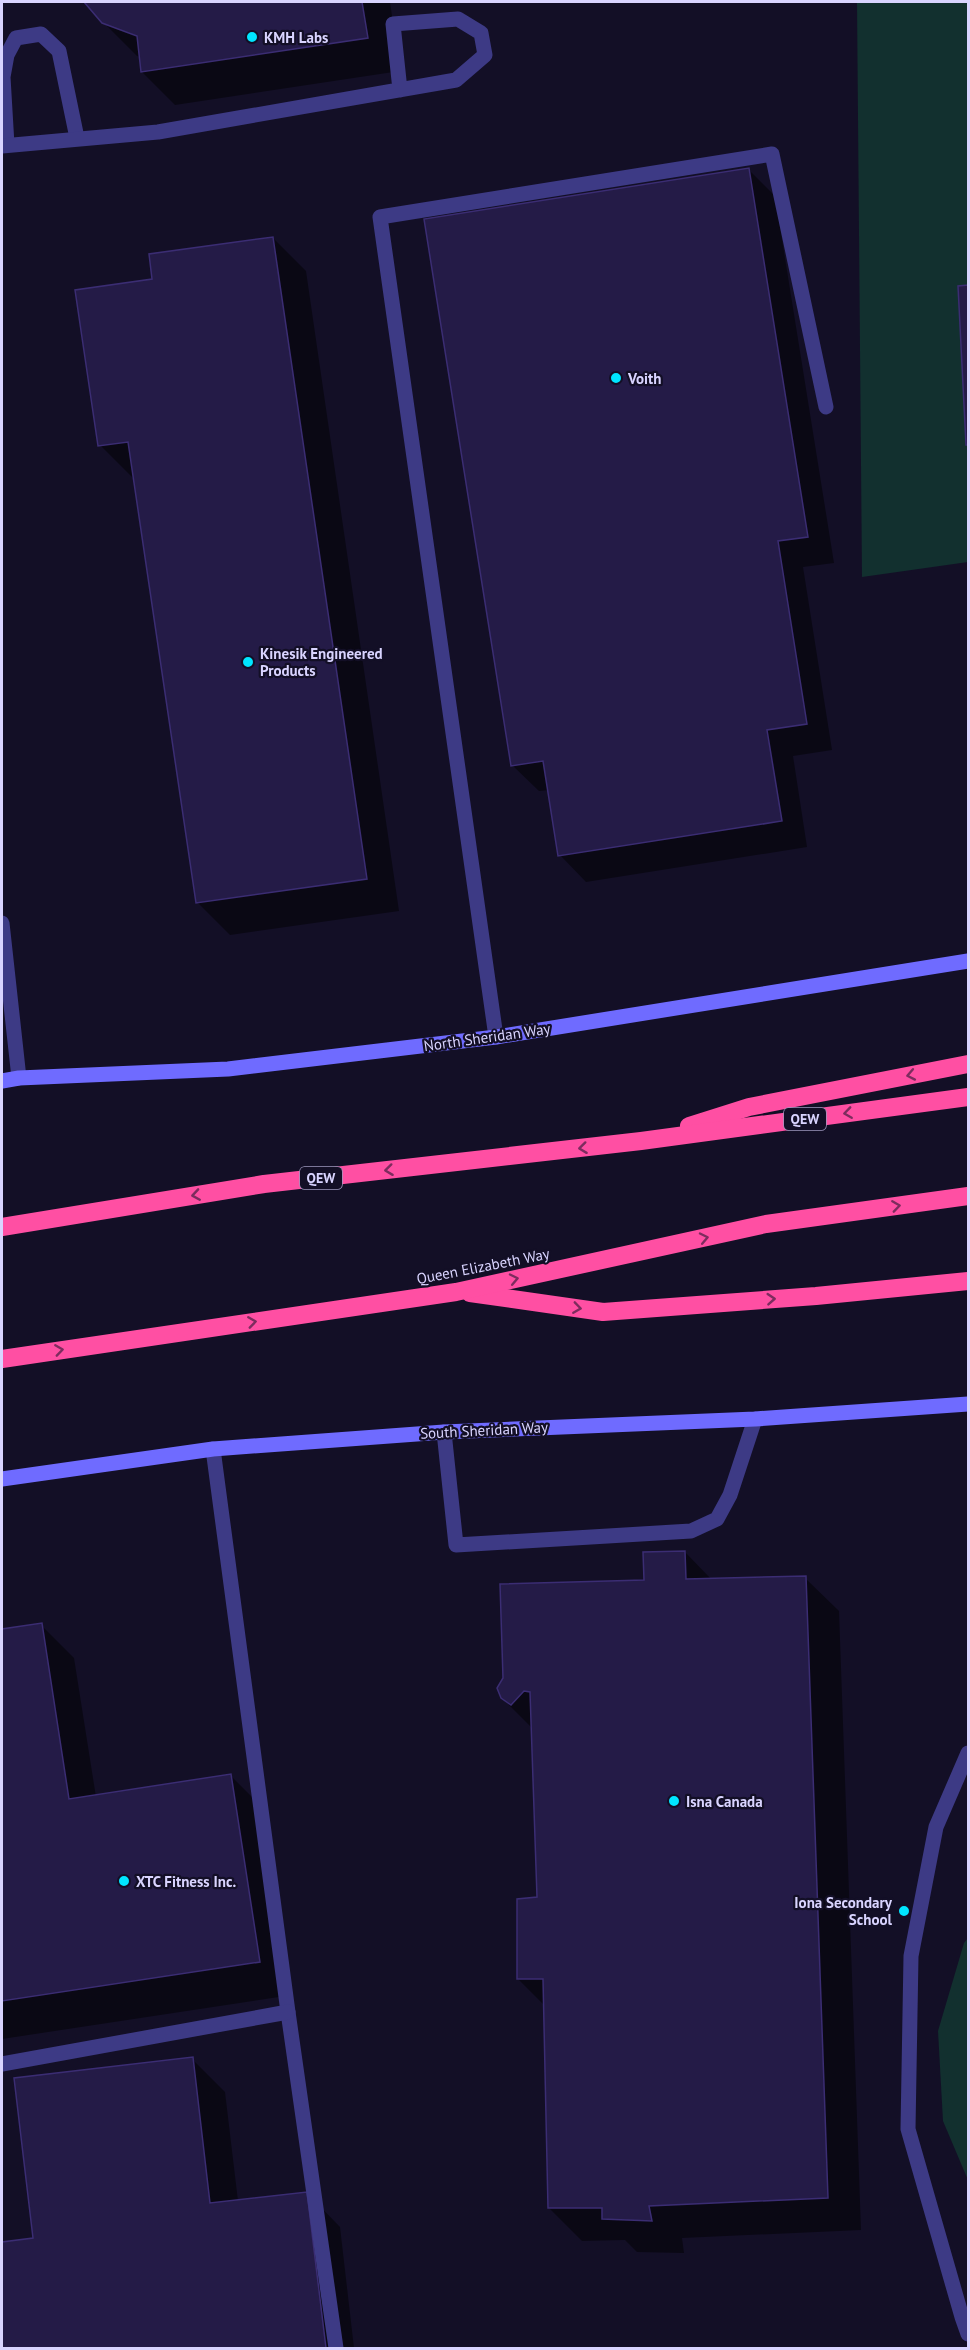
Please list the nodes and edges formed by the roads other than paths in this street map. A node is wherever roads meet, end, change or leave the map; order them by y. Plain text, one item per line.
1 (400, 90) junction
2 (77, 138) junction
3 (4, 146) edge
4 (826, 407) dead end
5 (2, 923) edge
6 (969, 961) edge
7 (496, 1037) junction
8 (969, 1064) edge
9 (19, 1078) junction
10 (2, 1081) edge
11 (969, 1097) edge
12 (641, 1141) junction
13 (969, 1196) edge
14 (2, 1227) edge
15 (969, 1281) edge
16 (456, 1292) junction
17 (2, 1359) edge
18 (969, 1404) edge
19 (755, 1419) junction
20 (444, 1431) junction
21 (213, 1449) junction
22 (2, 1479) edge
23 (969, 1753) edge
24 (288, 2013) junction
25 (2, 2064) edge
26 (969, 2334) edge
27 (336, 2349) edge

1 - 1 street
1 - 2 street
2 - 3 street
2 - 3 street
4 - 7 street
5 - 9 street
6 - 7 street, North Sheridan Way
7 - 9 street, North Sheridan Way
8 -> 12 highway
9 - 10 street, North Sheridan Way
11 -> 12 highway, QEW
12 -> 14 highway, QEW
16 -> 13 highway, Queen Elizabeth Way
16 -> 15 highway
17 -> 16 highway, Queen Elizabeth Way
18 - 19 street, South Sheridan Way
19 - 20 street, South Sheridan Way
19 - 20 street
20 - 21 street, South Sheridan Way
21 - 22 street, South Sheridan Way
21 - 24 street
23 - 26 street
24 - 25 street
24 - 27 street

